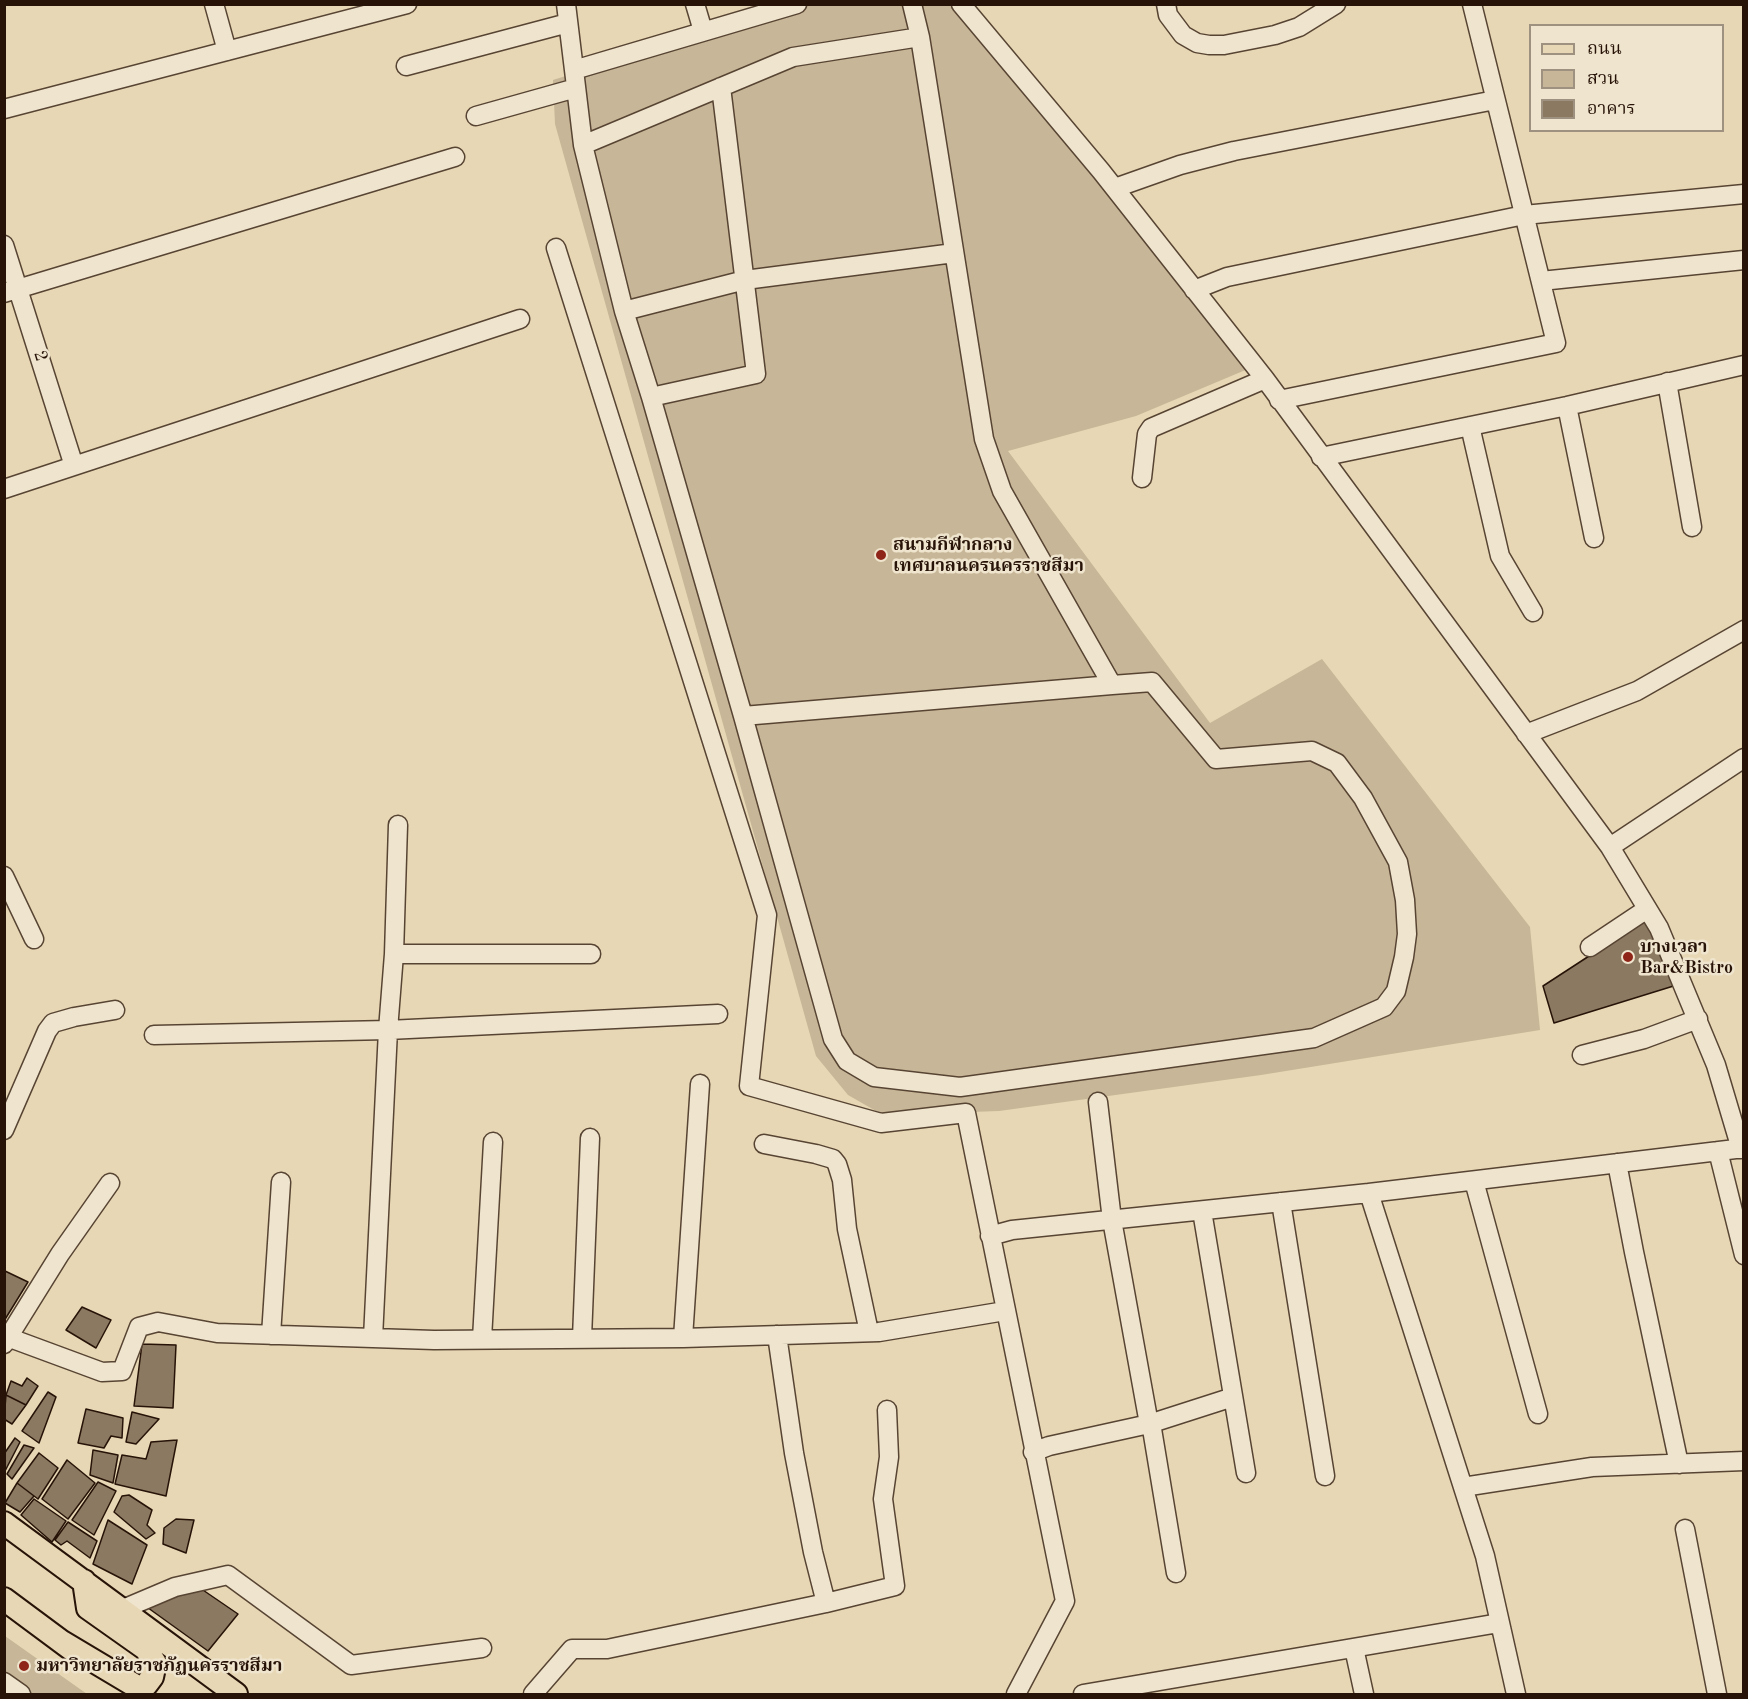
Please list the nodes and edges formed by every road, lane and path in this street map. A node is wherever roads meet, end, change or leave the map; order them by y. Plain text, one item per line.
1 (214, 4) edge
2 (407, 4) edge
3 (694, 4) edge
4 (796, 4) edge
5 (912, 4) edge
6 (961, 4) edge
7 (1166, 4) edge
8 (1336, 4) edge
9 (1472, 4) edge
10 (567, 14) edge
11 (703, 31) junction
12 (920, 37) junction
13 (227, 51) junction
14 (406, 66) dead end
15 (575, 79) junction
16 (721, 87) junction
17 (1495, 100) junction
18 (4, 109) edge
19 (476, 116) dead end
20 (583, 145) junction
21 (455, 157) dead end
22 (1114, 188) junction
23 (1743, 194) edge
24 (1524, 215) junction
25 (4, 245) edge
26 (556, 248) dead end
27 (954, 253) junction
28 (1743, 260) edge
29 (745, 280) junction
30 (1541, 281) junction
31 (1194, 290) junction
32 (12, 291) edge
33 (624, 310) junction
34 (520, 319) dead end
35 (1743, 364) edge
36 (1265, 379) junction
37 (1667, 382) junction
38 (651, 397) junction
39 (1280, 400) junction
40 (1567, 406) junction
41 (1470, 426) junction
42 (1321, 457) junction
43 (74, 466) junction
44 (1142, 478) dead end
45 (4, 489) edge
46 (1692, 527) dead end
47 (1594, 538) dead end
48 (1533, 612) dead end
49 (1743, 630) edge
50 (1112, 685) junction
51 (743, 716) junction
52 (1526, 734) junction
53 (1743, 758) edge
54 (398, 825) dead end
55 (1610, 847) junction
56 (4, 876) edge
57 (1647, 909) junction
58 (34, 939) dead end
59 (1590, 947) dead end
60 (394, 954) junction
61 (591, 954) dead end
62 (115, 1010) dead end
63 (718, 1014) dead end
64 (1698, 1019) junction
65 (388, 1030) junction
66 (154, 1035) dead end
67 (1582, 1055) dead end
68 (700, 1084) dead end
69 (1098, 1102) dead end
70 (4, 1130) edge
71 (590, 1138) dead end
72 (493, 1142) dead end
73 (764, 1144) dead end
74 (1742, 1149) edge
75 (1718, 1151) junction
76 (1617, 1163) junction
77 (1474, 1181) junction
78 (281, 1182) dead end
79 (110, 1183) dead end
80 (1370, 1193) junction
81 (1281, 1202) junction
82 (1202, 1210) junction
83 (1112, 1220) junction
84 (990, 1236) junction
85 (1743, 1255) edge
86 (1005, 1311) junction
87 (869, 1332) junction
88 (271, 1335) junction
89 (777, 1335) junction
90 (373, 1338) junction
91 (582, 1338) junction
92 (683, 1338) junction
93 (482, 1339) junction
94 (7, 1341) edge
95 (1233, 1397) junction
96 (887, 1410) dead end
97 (1538, 1414) dead end
98 (1150, 1423) junction
99 (1034, 1452) junction
100 (1743, 1461) edge
101 (1679, 1464) junction
102 (1246, 1473) dead end
103 (1324, 1476) dead end
104 (1463, 1487) junction
105 (4, 1522) edge
106 (1685, 1529) dead end
107 (1176, 1573) dead end
108 (84, 1581) junction
109 (4, 1599) edge
110 (826, 1603) junction
111 (123, 1609) junction
112 (1499, 1623) junction
113 (62, 1642) junction
114 (482, 1648) dead end
115 (1354, 1648) junction
116 (4, 1682) edge
117 (21, 1695) edge
118 (133, 1695) edge
119 (200, 1695) edge
120 (221, 1695) edge
121 (236, 1695) edge
122 (533, 1695) edge
123 (1016, 1695) edge
124 (1083, 1695) edge
125 (1364, 1695) edge
126 (1516, 1695) edge
127 (1717, 1695) edge

1 - 13 street
2 - 13 street
3 - 11 street
4 - 11 street
5 - 12 street
6 - 22 street
7 - 8 street
9 - 17 street
10 - 14 street
10 - 15 street
11 - 15 street
12 - 16 street
12 - 27 street
13 - 18 street
15 - 19 street
15 - 20 street
16 - 20 street
16 - 29 street
17 - 22 street
17 - 24 street
20 - 33 street
21 - 32 street
22 - 31 street
23 - 24 street
24 - 30 street
24 - 31 street
25 - 32 street, 2
26 - 84 street
27 - 29 street
27 - 50 street
28 - 30 street
29 - 33 street
29 - 38 street
30 - 39 street
31 - 36 street
32 - 43 street, 2
33 - 38 street
34 - 43 street
35 - 37 street
36 - 39 street
36 - 44 street
37 - 40 street
37 - 46 street
38 - 51 street
39 - 42 street
40 - 41 street
40 - 47 street
41 - 42 street
41 - 48 street
42 - 52 street
43 - 45 street
49 - 52 street
50 - 51 street
50 - 51 street
52 - 55 street
53 - 55 street
54 - 60 street
55 - 57 street
56 - 58 street
57 - 59 street
57 - 64 street
60 - 61 street
60 - 65 street
62 - 70 street
63 - 65 street
64 - 67 street
64 - 74 street
65 - 66 street
65 - 90 street
68 - 92 street
69 - 83 street
71 - 91 street
72 - 93 street
73 - 87 street
74 - 75 street
75 - 76 street
75 - 85 street
76 - 77 street
76 - 101 street
77 - 80 street
77 - 97 street
78 - 88 street
79 - 94 street
80 - 81 street
80 - 104 street
81 - 82 street
81 - 103 street
82 - 83 street
82 - 95 street
83 - 84 street
83 - 98 street
84 - 86 street
86 - 87 street
86 - 99 street
87 - 89 street
88 - 90 street
88 - 94 street
89 - 92 street
89 - 110 street
90 - 93 street
91 - 92 street
91 - 93 street
95 - 98 street
95 - 102 street
96 - 110 street
98 - 99 street
98 - 107 street
99 - 123 street
100 - 101 street
101 - 104 street
104 - 112 street
105 - 108 main road
106 - 127 street
108 - 111 main road
108 - 113 main road
109 - 113 main road
110 - 122 street
111 - 114 street
111 - 121 main road
112 - 115 street
112 - 126 street
113 - 118 main road
115 - 124 street
115 - 125 street
116 - 117 street
119 - 120 main road

